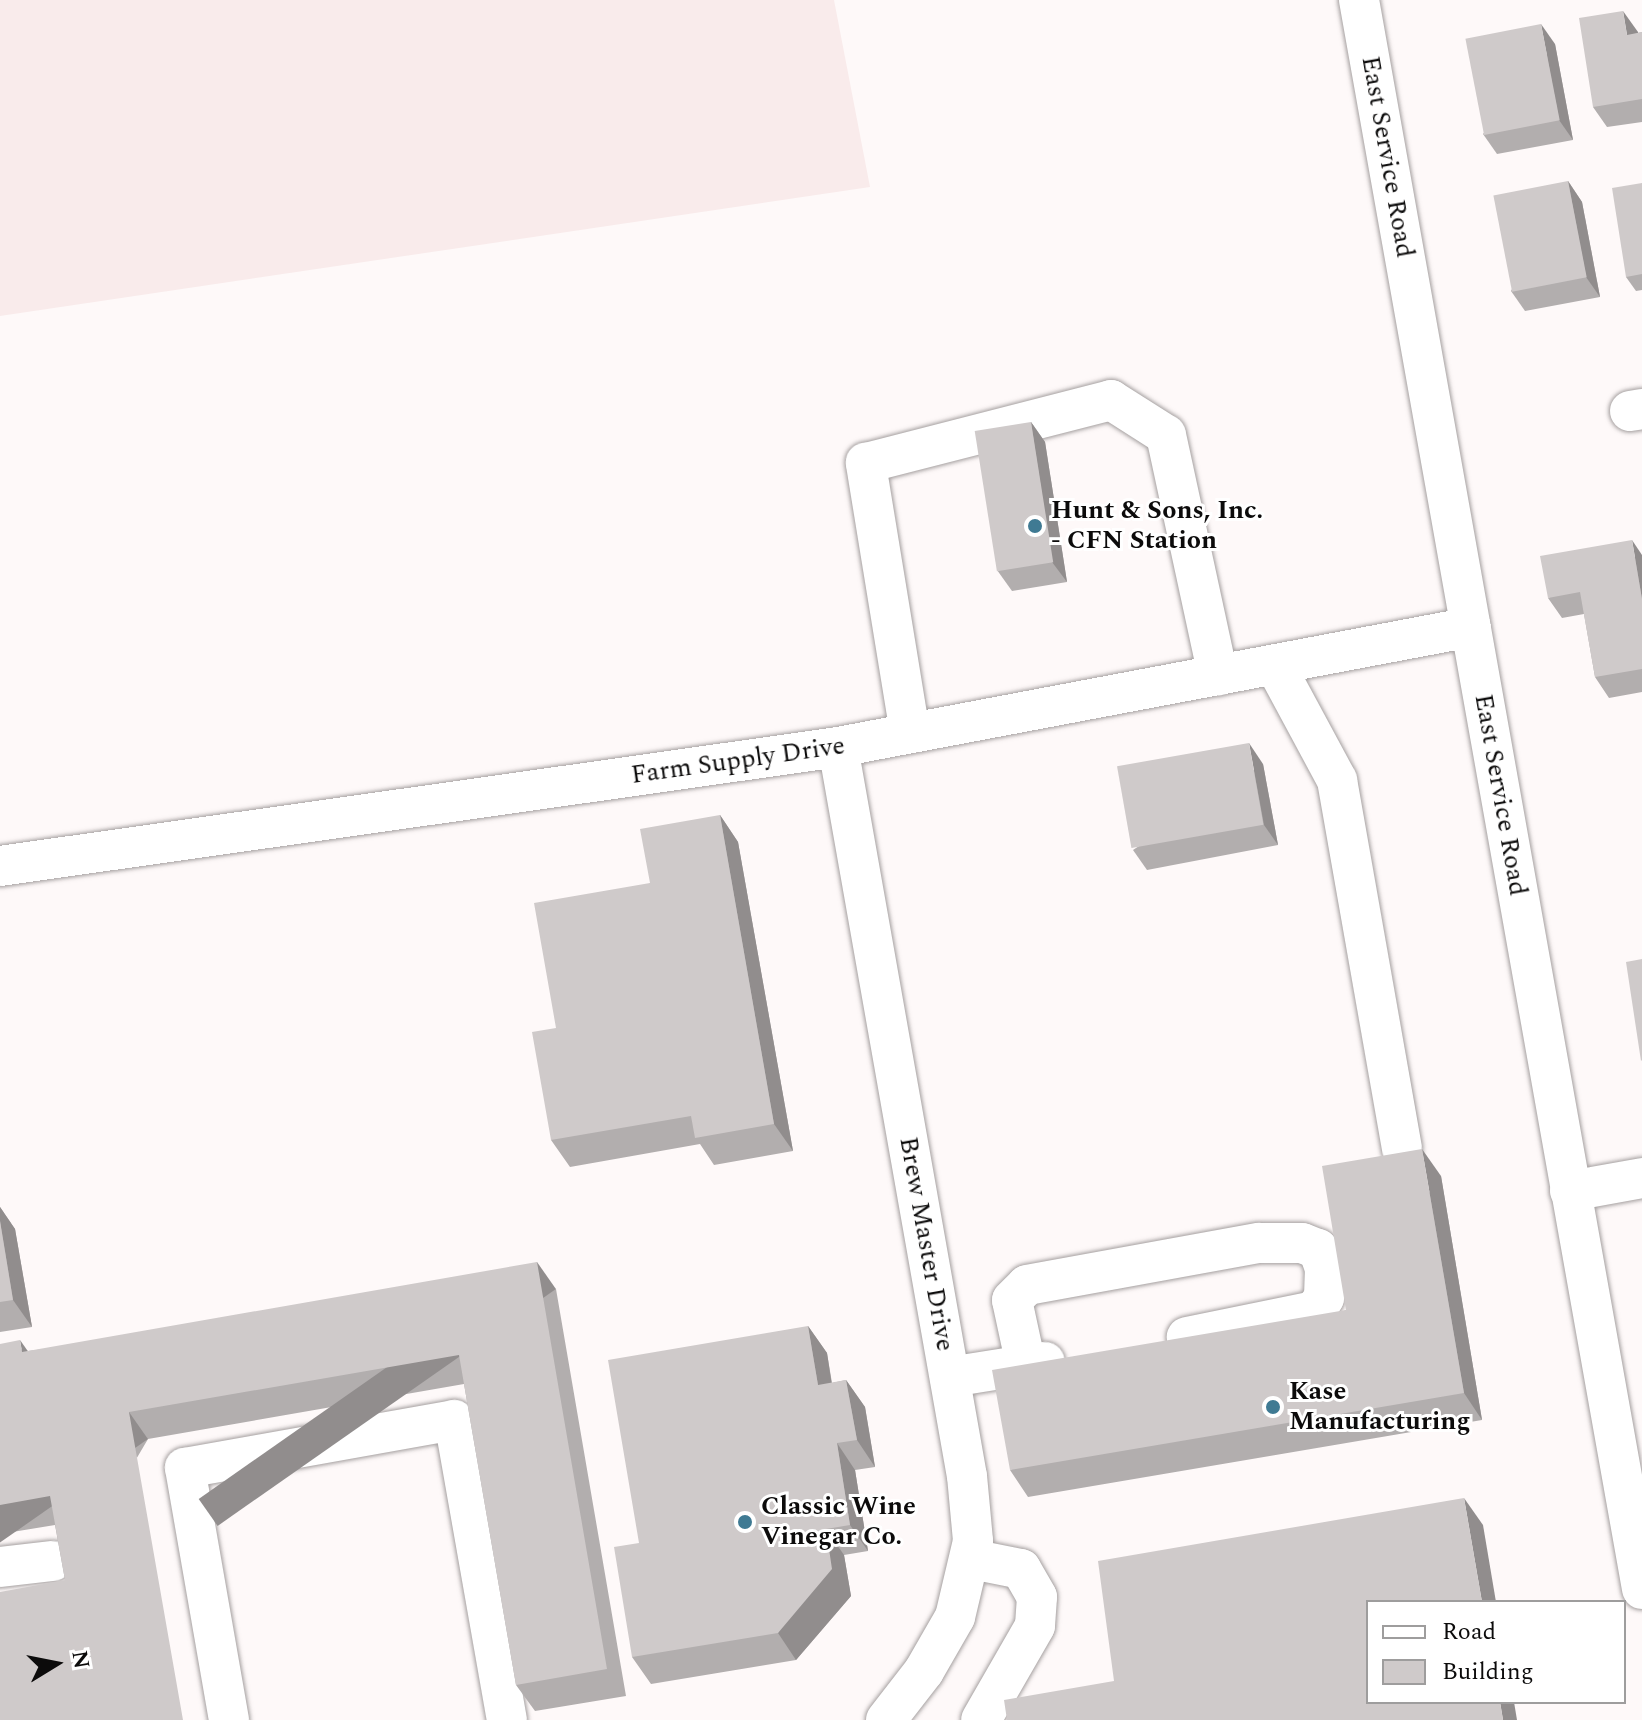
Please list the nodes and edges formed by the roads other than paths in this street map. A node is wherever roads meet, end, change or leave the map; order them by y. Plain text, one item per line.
1 (1359, 0) edge
2 (1471, 627) junction
3 (1275, 665) junction
4 (1218, 675) junction
5 (910, 733) junction
6 (838, 747) junction
7 (0, 866) edge
8 (1402, 1148) dead end
9 (1642, 1178) edge
10 (1570, 1191) junction
11 (1149, 1344) edge
12 (1087, 1354) edge
13 (1026, 1365) junction
14 (950, 1377) junction
15 (971, 1559) junction
16 (53, 1561) edge
17 (0, 1567) edge
18 (1642, 1589) edge
19 (229, 1720) edge
20 (507, 1720) edge
21 (886, 1720) edge
22 (981, 1720) edge

1 - 2 street, East Service Road
2 - 3 street, Farm Supply Drive
2 - 10 street, East Service Road
3 - 4 street, Farm Supply Drive
3 - 8 street
4 - 5 street, Farm Supply Drive
4 - 5 street
5 - 6 street, Farm Supply Drive
6 - 7 street, Farm Supply Drive
6 - 14 street, Brew Master Drive
9 - 10 street
10 - 18 street, East Service Road
11 - 13 street
12 - 13 street
13 - 14 street
14 - 15 street, Brew Master Drive
15 - 21 street, Brew Master Drive
15 - 22 street
16 - 17 street
19 - 20 street

